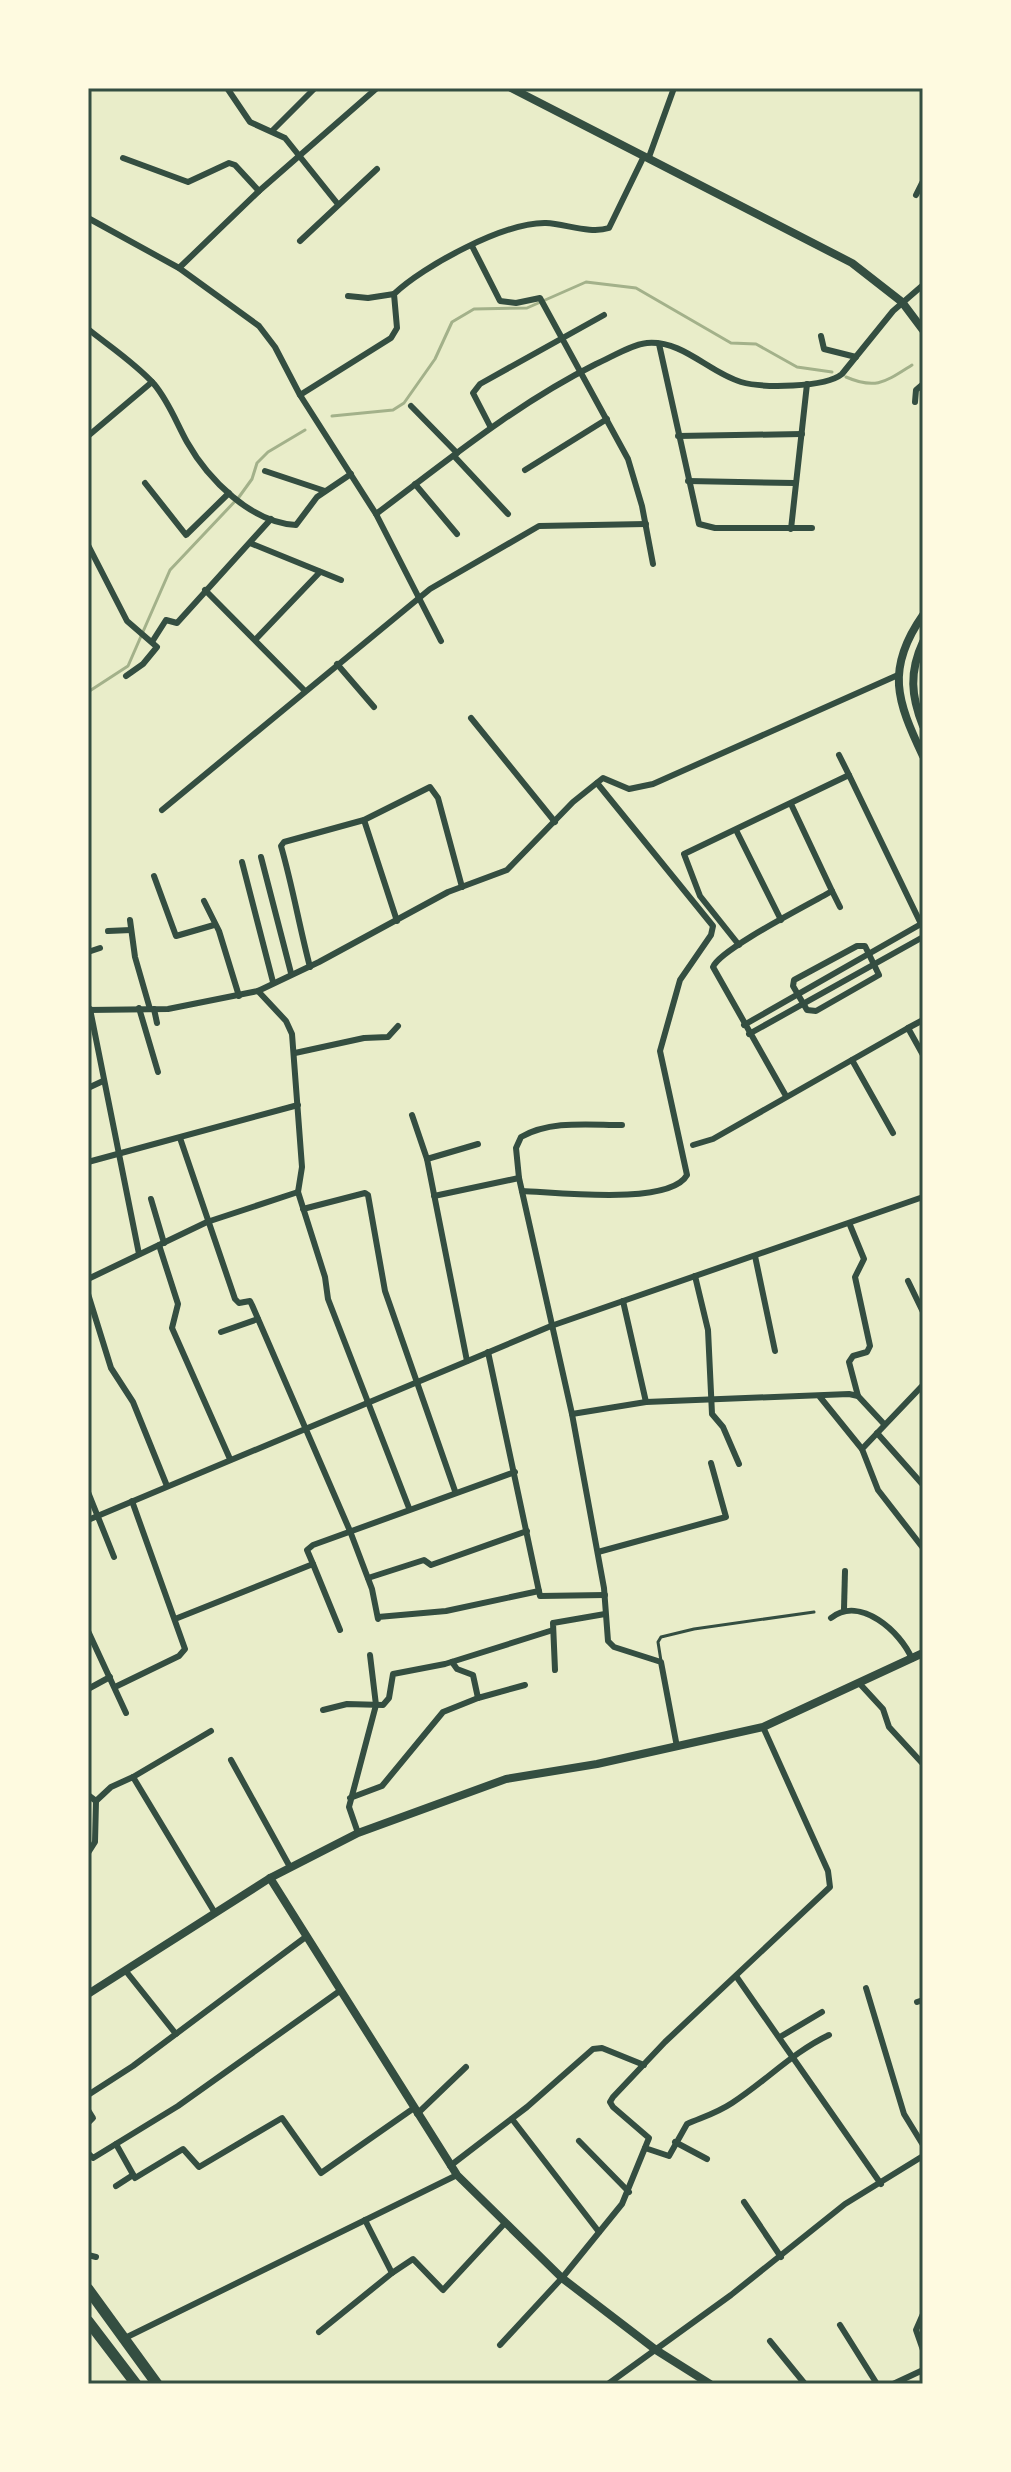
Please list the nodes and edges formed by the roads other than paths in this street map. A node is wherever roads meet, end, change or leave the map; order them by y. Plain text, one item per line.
1 (227, 88) edge
2 (315, 88) edge
3 (377, 88) edge
4 (511, 88) edge
5 (674, 88) edge
6 (273, 130) junction
7 (299, 156) junction
8 (646, 157) junction
9 (123, 158) dead end
10 (377, 169) dead end
11 (923, 181) edge
12 (259, 191) junction
13 (916, 195) dead end
14 (337, 203) junction
15 (88, 218) edge
16 (300, 241) dead end
17 (472, 246) junction
18 (179, 268) junction
19 (923, 285) edge
20 (348, 296) dead end
21 (394, 296) junction
22 (902, 302) junction
23 (604, 315) dead end
24 (88, 329) edge
25 (923, 330) edge
26 (821, 336) dead end
27 (562, 337) junction
28 (659, 344) junction
29 (856, 357) junction
30 (582, 371) junction
31 (152, 382) junction
32 (807, 384) junction
33 (923, 384) edge
34 (300, 395) junction
35 (915, 402) dead end
36 (411, 406) dead end
37 (607, 419) junction
38 (490, 426) junction
39 (802, 434) junction
40 (88, 436) edge
41 (678, 436) junction
42 (455, 454) junction
43 (525, 470) dead end
44 (265, 471) dead end
45 (351, 474) junction
46 (688, 481) junction
47 (145, 483) dead end
48 (794, 483) junction
49 (415, 484) junction
50 (325, 491) junction
51 (230, 494) junction
52 (376, 514) junction
53 (508, 514) dead end
54 (271, 519) junction
55 (646, 524) junction
56 (812, 528) dead end
57 (791, 529) junction
58 (457, 534) dead end
59 (250, 543) junction
60 (88, 545) edge
61 (653, 564) dead end
62 (320, 572) junction
63 (341, 580) dead end
64 (205, 590) junction
65 (417, 599) junction
66 (921, 620) edge
67 (256, 639) junction
68 (441, 641) dead end
69 (923, 642) edge
70 (153, 644) junction
71 (337, 664) junction
72 (898, 675) junction
73 (126, 676) dead end
74 (304, 690) junction
75 (374, 707) dead end
76 (471, 718) dead end
77 (923, 726) edge
78 (839, 755) dead end
79 (923, 756) edge
80 (849, 775) junction
81 (597, 783) junction
82 (791, 804) junction
83 (162, 810) dead end
84 (364, 820) junction
85 (555, 822) junction
86 (736, 830) junction
87 (261, 857) dead end
88 (242, 862) dead end
89 (154, 876) dead end
90 (462, 887) junction
91 (832, 891) junction
92 (204, 901) dead end
93 (840, 907) dead end
94 (130, 920) dead end
95 (781, 920) junction
96 (397, 921) junction
97 (214, 925) junction
98 (922, 925) edge
99 (131, 930) junction
100 (108, 931) dead end
101 (923, 937) edge
102 (739, 945) junction
103 (100, 948) dead end
104 (88, 952) edge
105 (869, 953) junction
106 (874, 963) junction
107 (310, 967) junction
108 (839, 970) junction
109 (291, 973) junction
110 (845, 979) junction
111 (273, 982) junction
112 (258, 991) junction
113 (798, 994) junction
114 (239, 996) junction
115 (803, 1003) junction
116 (139, 1008) junction
117 (152, 1009) junction
118 (89, 1010) edge
119 (923, 1020) edge
120 (157, 1023) dead end
121 (744, 1025) junction
122 (398, 1026) dead end
123 (908, 1028) junction
124 (749, 1034) junction
125 (295, 1053) junction
126 (923, 1055) edge
127 (852, 1060) junction
128 (158, 1072) dead end
129 (103, 1081) junction
130 (88, 1088) edge
131 (786, 1096) junction
132 (298, 1105) junction
133 (412, 1115) dead end
134 (622, 1125) dead end
135 (893, 1133) dead end
136 (180, 1138) junction
137 (478, 1144) dead end
138 (693, 1145) dead end
139 (116, 1155) junction
140 (427, 1159) junction
141 (88, 1162) edge
142 (519, 1178) junction
143 (522, 1191) junction
144 (298, 1192) junction
145 (434, 1196) junction
146 (923, 1197) edge
147 (151, 1199) dead end
148 (303, 1209) junction
149 (207, 1222) junction
150 (850, 1225) junction
151 (162, 1244) junction
152 (139, 1254) junction
153 (755, 1256) junction
154 (695, 1276) junction
155 (88, 1279) edge
156 (908, 1281) dead end
157 (88, 1294) edge
158 (623, 1301) junction
159 (923, 1312) edge
160 (258, 1319) junction
161 (551, 1326) junction
162 (221, 1332) dead end
163 (775, 1351) dead end
164 (488, 1352) junction
165 (467, 1361) junction
166 (417, 1381) junction
167 (923, 1385) edge
168 (858, 1396) junction
169 (820, 1397) junction
170 (714, 1399) junction
171 (367, 1402) junction
172 (646, 1402) junction
173 (572, 1414) junction
174 (884, 1424) junction
175 (304, 1428) junction
176 (877, 1433) junction
177 (862, 1449) junction
178 (230, 1459) junction
179 (711, 1463) dead end
180 (739, 1464) dead end
181 (515, 1472) junction
182 (923, 1485) edge
183 (167, 1486) junction
184 (455, 1491) junction
185 (88, 1492) edge
186 (132, 1501) junction
187 (409, 1508) junction
188 (98, 1517) junction
189 (88, 1520) edge
190 (350, 1531) junction
191 (527, 1531) junction
192 (923, 1548) edge
193 (598, 1552) junction
194 (114, 1557) dead end
195 (313, 1564) junction
196 (845, 1571) dead end
197 (368, 1578) junction
198 (539, 1591) junction
199 (605, 1595) junction
200 (844, 1609) junction
201 (814, 1612) dead end
202 (605, 1614) junction
203 (831, 1618) dead end
204 (175, 1619) junction
205 (340, 1630) dead end
206 (553, 1630) junction
207 (88, 1631) edge
208 (98, 1651) junction
209 (923, 1653) edge
210 (370, 1655) dead end
211 (88, 1656) edge
212 (912, 1659) junction
213 (452, 1662) junction
214 (661, 1662) junction
215 (555, 1670) dead end
216 (110, 1677) junction
217 (860, 1684) junction
218 (525, 1685) dead end
219 (115, 1687) junction
220 (88, 1689) edge
221 (478, 1698) junction
222 (376, 1705) junction
223 (323, 1710) dead end
224 (126, 1713) dead end
225 (763, 1727) junction
226 (211, 1731) dead end
227 (677, 1747) junction
228 (231, 1760) dead end
229 (923, 1764) edge
230 (133, 1777) junction
231 (88, 1795) edge
232 (350, 1798) junction
233 (96, 1801) junction
234 (358, 1833) junction
235 (88, 1853) edge
236 (290, 1867) junction
237 (270, 1878) junction
238 (215, 1913) junction
239 (307, 1936) junction
240 (125, 1970) junction
241 (736, 1976) junction
242 (866, 1988) dead end
243 (341, 1990) junction
244 (88, 1994) edge
245 (822, 2012) dead end
246 (176, 2034) junction
247 (829, 2035) dead end
248 (780, 2037) junction
249 (794, 2056) junction
250 (644, 2065) junction
251 (466, 2067) dead end
252 (88, 2095) edge
253 (88, 2110) edge
254 (416, 2111) junction
255 (512, 2119) junction
256 (88, 2123) edge
257 (579, 2141) dead end
258 (675, 2142) junction
259 (116, 2144) junction
260 (923, 2145) edge
261 (645, 2148) junction
262 (88, 2153) edge
263 (923, 2156) edge
264 (707, 2159) dead end
265 (450, 2166) junction
266 (133, 2175) junction
267 (457, 2175) junction
268 (881, 2184) junction
269 (116, 2186) dead end
270 (629, 2192) junction
271 (744, 2202) dead end
272 (365, 2220) junction
273 (505, 2223) junction
274 (599, 2232) junction
275 (88, 2255) edge
276 (96, 2257) dead end
277 (781, 2257) junction
278 (392, 2273) junction
279 (562, 2278) junction
280 (88, 2289) edge
281 (923, 2314) edge
282 (88, 2321) edge
283 (840, 2325) dead end
284 (319, 2332) dead end
285 (123, 2339) junction
286 (770, 2341) dead end
287 (500, 2345) dead end
288 (656, 2350) junction
289 (923, 2350) edge
290 (923, 2370) edge
291 (136, 2384) edge
292 (157, 2384) edge
293 (608, 2384) edge
294 (710, 2384) edge
295 (805, 2384) edge
296 (877, 2384) edge
297 (893, 2384) edge

1 - 6 street
2 - 6 street
3 - 7 street
4 - 8 street
5 - 8 street
6 - 7 street
7 - 12 street
7 - 14 street
8 - 17 street
8 - 22 street
9 - 12 street
10 - 14 street
11 - 13 street
12 - 18 street
14 - 16 street
15 - 18 street
17 - 21 street
17 - 27 street
18 - 34 street
19 - 22 street
20 - 21 street
21 - 34 street
22 - 25 street
22 - 29 street
23 - 27 street
24 - 31 street
26 - 29 street
27 - 30 street
27 - 38 street
28 - 30 street
28 - 32 street
28 - 41 street
29 - 32 street
30 - 37 street
30 - 38 street
31 - 40 street
31 - 51 street
32 - 39 street
33 - 35 street
34 - 45 street
36 - 42 street
37 - 43 street
37 - 55 street
38 - 42 street
39 - 41 street
39 - 48 street
41 - 46 street
42 - 49 street
42 - 53 street
44 - 50 street
45 - 50 street
45 - 52 street
46 - 48 street
46 - 57 street
47 - 51 street
48 - 57 street
49 - 52 street
49 - 58 street
50 - 54 street
51 - 54 street
52 - 65 street
54 - 59 street
55 - 61 street
55 - 65 street
56 - 57 street
59 - 62 street
59 - 64 street
60 - 70 street
62 - 63 street
62 - 67 street
64 - 67 street
64 - 70 street
65 - 68 street
65 - 71 street
66 - 72 street
67 - 74 street
69 - 77 street
70 - 73 street
71 - 74 street
71 - 75 street
72 - 79 street
72 - 81 street
74 - 83 street
76 - 85 street
78 - 80 street
80 - 82 street
80 - 98 street
81 - 85 street
81 - 143 street
82 - 86 street
82 - 91 street
84 - 90 street
84 - 96 street
84 - 107 street
85 - 90 street
86 - 95 street
86 - 102 street
87 - 109 street
88 - 111 street
89 - 97 street
90 - 96 street
91 - 93 street
91 - 95 street
92 - 97 street
94 - 99 street
95 - 102 street
96 - 107 street
97 - 114 street
98 - 105 street
99 - 100 street
99 - 117 street
101 - 106 street
102 - 121 street
103 - 104 street
105 - 106 street
105 - 108 street
105 - 113 street
106 - 110 street
106 - 115 street
107 - 109 street
108 - 110 street
108 - 113 street
109 - 111 street
110 - 115 street
111 - 112 street
112 - 114 street
112 - 125 street
113 - 115 street
113 - 121 street
114 - 117 street
115 - 124 street
116 - 117 street
116 - 118 street
116 - 128 street
117 - 120 street
118 - 129 street
119 - 123 street
121 - 124 street
122 - 125 street
123 - 126 street
123 - 127 street
124 - 131 street
125 - 132 street
127 - 131 street
127 - 135 street
129 - 130 street
129 - 139 street
131 - 138 street
132 - 136 street
132 - 144 street
133 - 140 street
134 - 142 street
136 - 139 street
136 - 149 street
137 - 140 street
139 - 141 street
139 - 152 street
140 - 145 street
142 - 143 street
142 - 145 street
143 - 161 street
144 - 148 street
144 - 149 street
145 - 165 street
146 - 150 street
147 - 151 street
148 - 166 street
148 - 171 street
149 - 151 street
149 - 160 street
150 - 153 street
150 - 168 street
151 - 152 street
151 - 178 street
152 - 155 street
153 - 154 street
153 - 163 street
154 - 158 street
154 - 170 street
156 - 159 street
157 - 183 street
158 - 161 street
158 - 172 street
160 - 162 street
160 - 175 street
161 - 164 street
161 - 173 street
164 - 165 street
164 - 181 street
165 - 166 street
166 - 171 street
166 - 184 street
167 - 174 street
168 - 169 street
168 - 174 street
169 - 170 street
169 - 177 street
170 - 172 street
170 - 180 street
171 - 175 street
171 - 187 street
172 - 173 street
173 - 193 street
174 - 176 street
175 - 178 street
175 - 190 street
176 - 177 street
176 - 182 street
177 - 192 street
178 - 183 street
179 - 193 street
181 - 184 street
181 - 191 street
183 - 186 street
184 - 187 street
185 - 188 street
186 - 188 street
186 - 204 street
187 - 190 street
188 - 189 street
188 - 194 street
190 - 195 street
190 - 197 street
191 - 197 street
191 - 198 street
193 - 199 street
195 - 204 street
195 - 205 street
196 - 200 street
197 - 198 street
198 - 199 street
199 - 202 street
200 - 203 street
200 - 212 street
201 - 214 lane
202 - 206 street
202 - 214 street
204 - 219 street
206 - 213 street
206 - 215 street
207 - 208 street
208 - 211 street
208 - 216 street
209 - 212 street
210 - 222 street
212 - 217 street
213 - 221 street
213 - 222 street
214 - 227 street
216 - 219 street
216 - 220 street
217 - 225 street
217 - 229 street
218 - 221 street
219 - 224 street
221 - 232 street
222 - 223 street
222 - 232 street
225 - 227 street
225 - 241 street
226 - 230 street
227 - 234 street
228 - 236 street
230 - 233 street
230 - 238 street
231 - 233 street
232 - 234 street
233 - 235 street
234 - 236 street
236 - 237 street
237 - 238 street
237 - 239 street
238 - 240 street
239 - 243 street
239 - 246 street
240 - 244 street
240 - 246 street
241 - 248 street
241 - 250 street
242 - 260 street
243 - 254 street
243 - 259 street
245 - 248 street
246 - 252 street
247 - 249 street
248 - 249 street
249 - 258 street
249 - 268 street
250 - 255 street
250 - 261 street
251 - 254 street
253 - 256 street
254 - 265 street
254 - 266 street
255 - 265 street
255 - 274 street
257 - 270 street
258 - 261 street
258 - 264 street
259 - 262 street
259 - 266 street
261 - 270 street
263 - 268 street
265 - 267 street
266 - 269 street
267 - 272 street
267 - 273 street
268 - 277 street
270 - 274 street
271 - 277 street
272 - 278 street
272 - 285 street
273 - 278 street
273 - 279 street
274 - 279 street
275 - 276 street
277 - 288 street
278 - 284 street
279 - 287 street
279 - 288 street
280 - 285 highway
281 - 289 street
282 - 291 highway
283 - 296 street
285 - 292 highway
286 - 295 street
288 - 293 street
288 - 294 street
290 - 297 street

